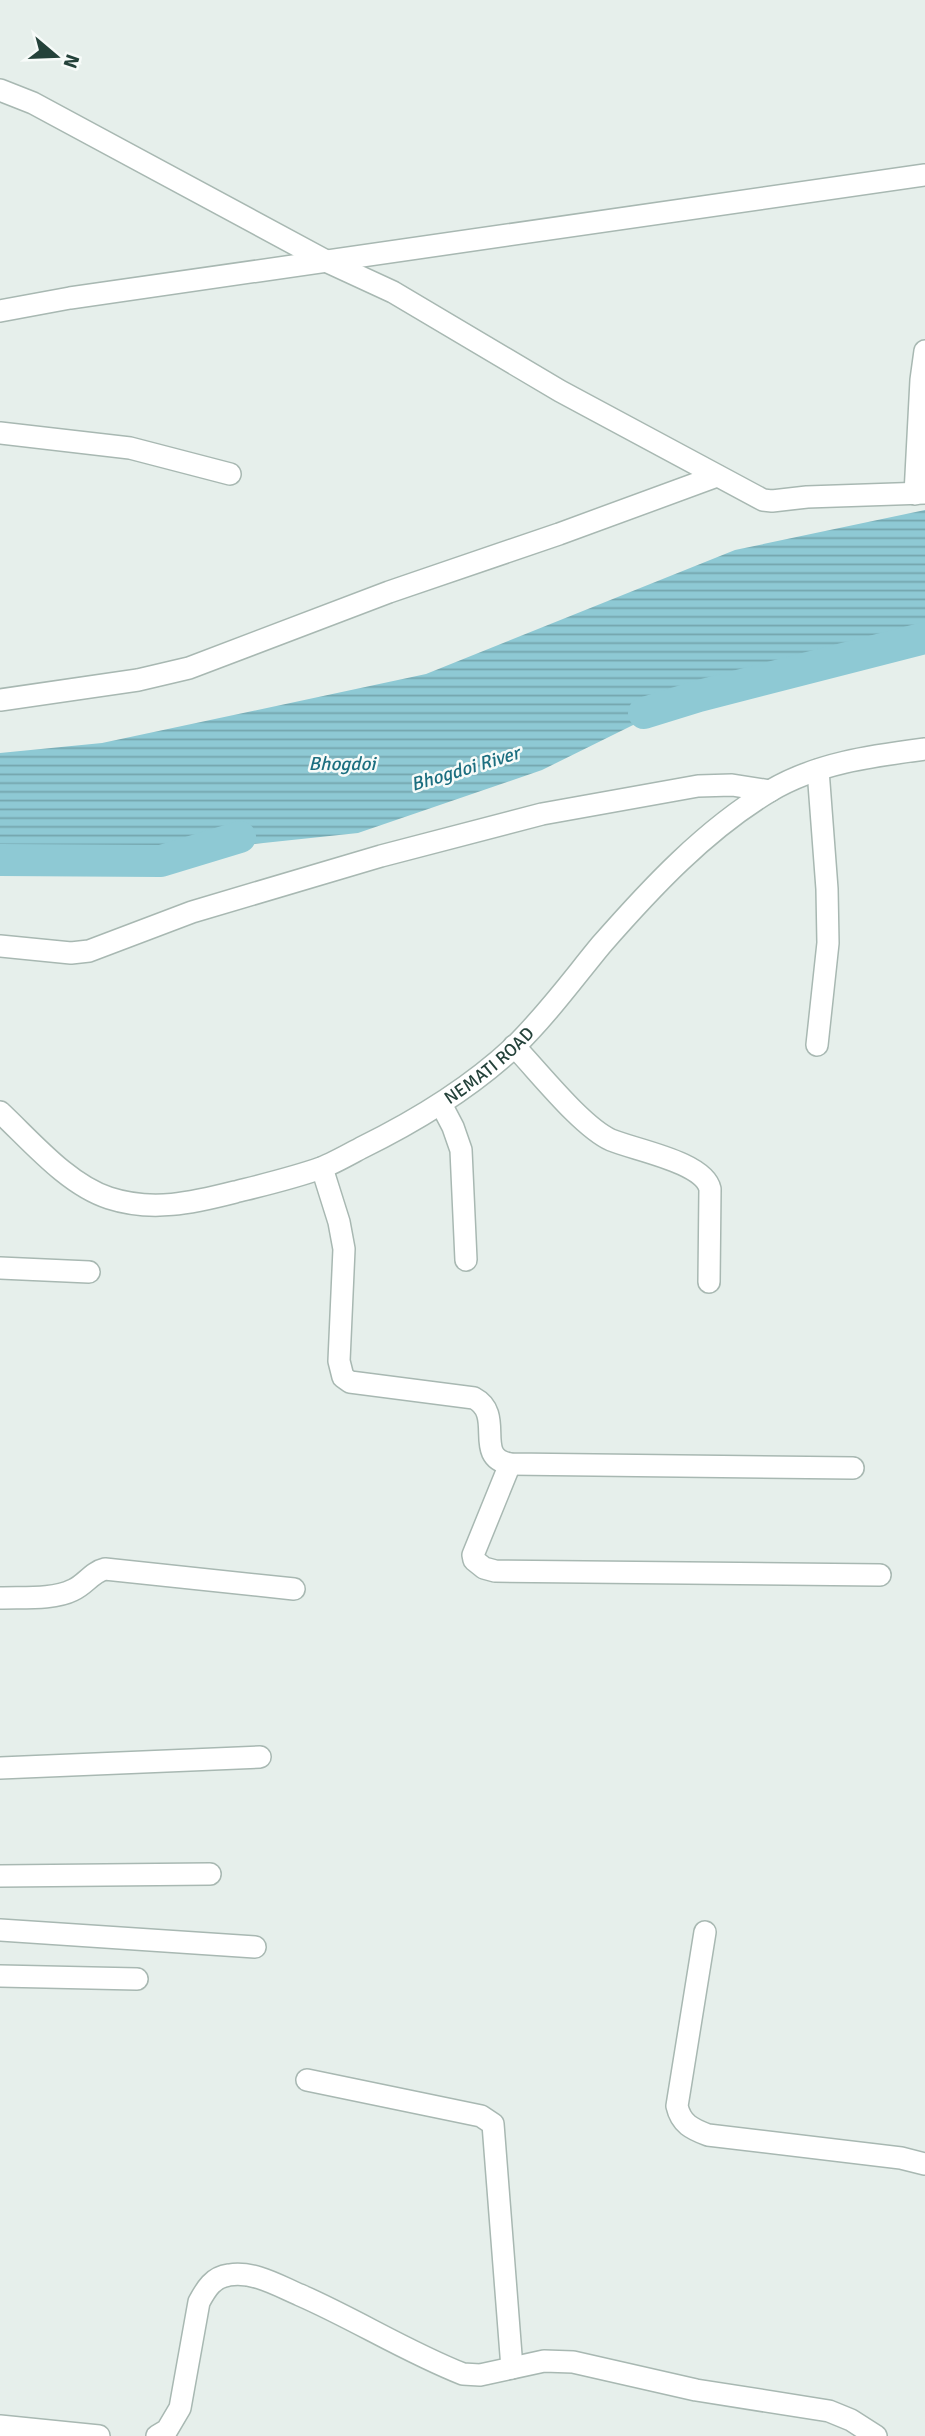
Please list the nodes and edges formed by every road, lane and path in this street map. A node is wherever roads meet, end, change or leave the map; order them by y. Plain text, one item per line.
1 (0, 90) edge
2 (925, 175) edge
3 (328, 262) junction
4 (0, 312) edge
5 (925, 351) edge
6 (0, 433) edge
7 (230, 474) dead end
8 (717, 476) junction
9 (920, 494) edge
10 (0, 700) edge
11 (925, 749) edge
12 (817, 770) junction
13 (771, 791) junction
14 (0, 946) edge
15 (817, 1045) dead end
16 (514, 1046) junction
17 (442, 1104) junction
18 (0, 1112) edge
19 (322, 1168) junction
20 (466, 1261) dead end
21 (0, 1269) edge
22 (89, 1272) dead end
23 (709, 1282) dead end
24 (510, 1464) junction
25 (853, 1468) dead end
26 (880, 1575) dead end
27 (294, 1589) dead end
28 (0, 1598) edge
29 (260, 1757) dead end
30 (0, 1768) edge
31 (210, 1874) dead end
32 (0, 1876) edge
33 (0, 1930) edge
34 (705, 1932) dead end
35 (255, 1947) dead end
36 (0, 1976) edge
37 (137, 1979) dead end
38 (307, 2080) dead end
39 (925, 2164) edge
40 (512, 2368) junction
41 (0, 2426) edge
42 (99, 2436) edge
43 (157, 2436) edge
44 (876, 2436) edge

1 - 3 street
2 - 3 street
3 - 4 street
3 - 8 street
5 - 9 street
6 - 7 street
8 - 9 street
8 - 10 street
11 - 12 street, NEMATI ROAD
12 - 13 street, NEMATI ROAD
12 - 15 street
13 - 14 street
13 - 16 street, NEMATI ROAD
16 - 17 street, NEMATI ROAD
16 - 23 street
17 - 19 street, NEMATI ROAD
17 - 20 street
18 - 19 street, NEMATI ROAD
19 - 24 street
21 - 22 street
24 - 25 street
24 - 26 street
27 - 28 street
29 - 30 street
31 - 32 street
33 - 35 street
34 - 39 street
36 - 37 street
38 - 40 street
40 - 43 street
40 - 44 street
41 - 42 street

